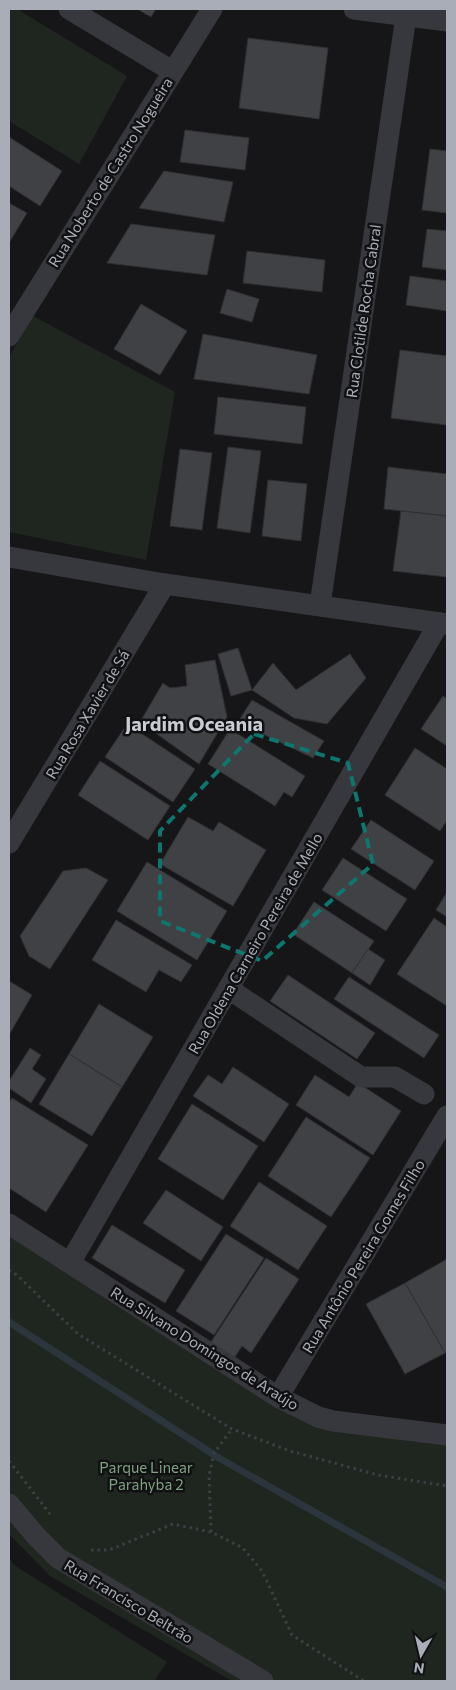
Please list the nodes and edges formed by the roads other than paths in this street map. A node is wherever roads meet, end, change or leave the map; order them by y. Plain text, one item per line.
1 (69, 9) edge
2 (212, 9) edge
3 (354, 9) edge
4 (406, 16) junction
5 (447, 21) edge
6 (172, 72) junction
7 (9, 336) edge
8 (9, 558) edge
9 (165, 584) junction
10 (320, 605) junction
11 (443, 623) edge
12 (9, 843) edge
13 (229, 989) junction
14 (424, 1094) dead end
15 (447, 1116) edge
16 (9, 1224) edge
17 (70, 1263) junction
18 (278, 1397) junction
19 (447, 1435) edge
20 (9, 1504) edge
21 (262, 1681) edge

1 - 6 street
2 - 6 street, Rua Noberto de Castro Nogueira
3 - 4 street
4 - 5 street
4 - 10 street, Rua Clotilde Rocha Cabral
6 - 7 street, Rua Noberto de Castro Nogueira
8 - 9 street
9 - 10 street
9 - 12 street, Rua Rosa Xavier de Sá
10 - 11 street
11 - 13 street, Rua Oldena Carneiro Pereira de Mello
13 - 14 street
13 - 17 street, Rua Oldena Carneiro Pereira de Mello
15 - 18 street, Rua Antônio Pereira Gomes Filho
16 - 17 street, Rua Silvano Domingos de Araújo
17 - 18 street, Rua Silvano Domingos de Araújo
18 - 19 street, Rua Silvano Domingos de Araújo
20 - 21 street, Rua Francisco Beltrão

